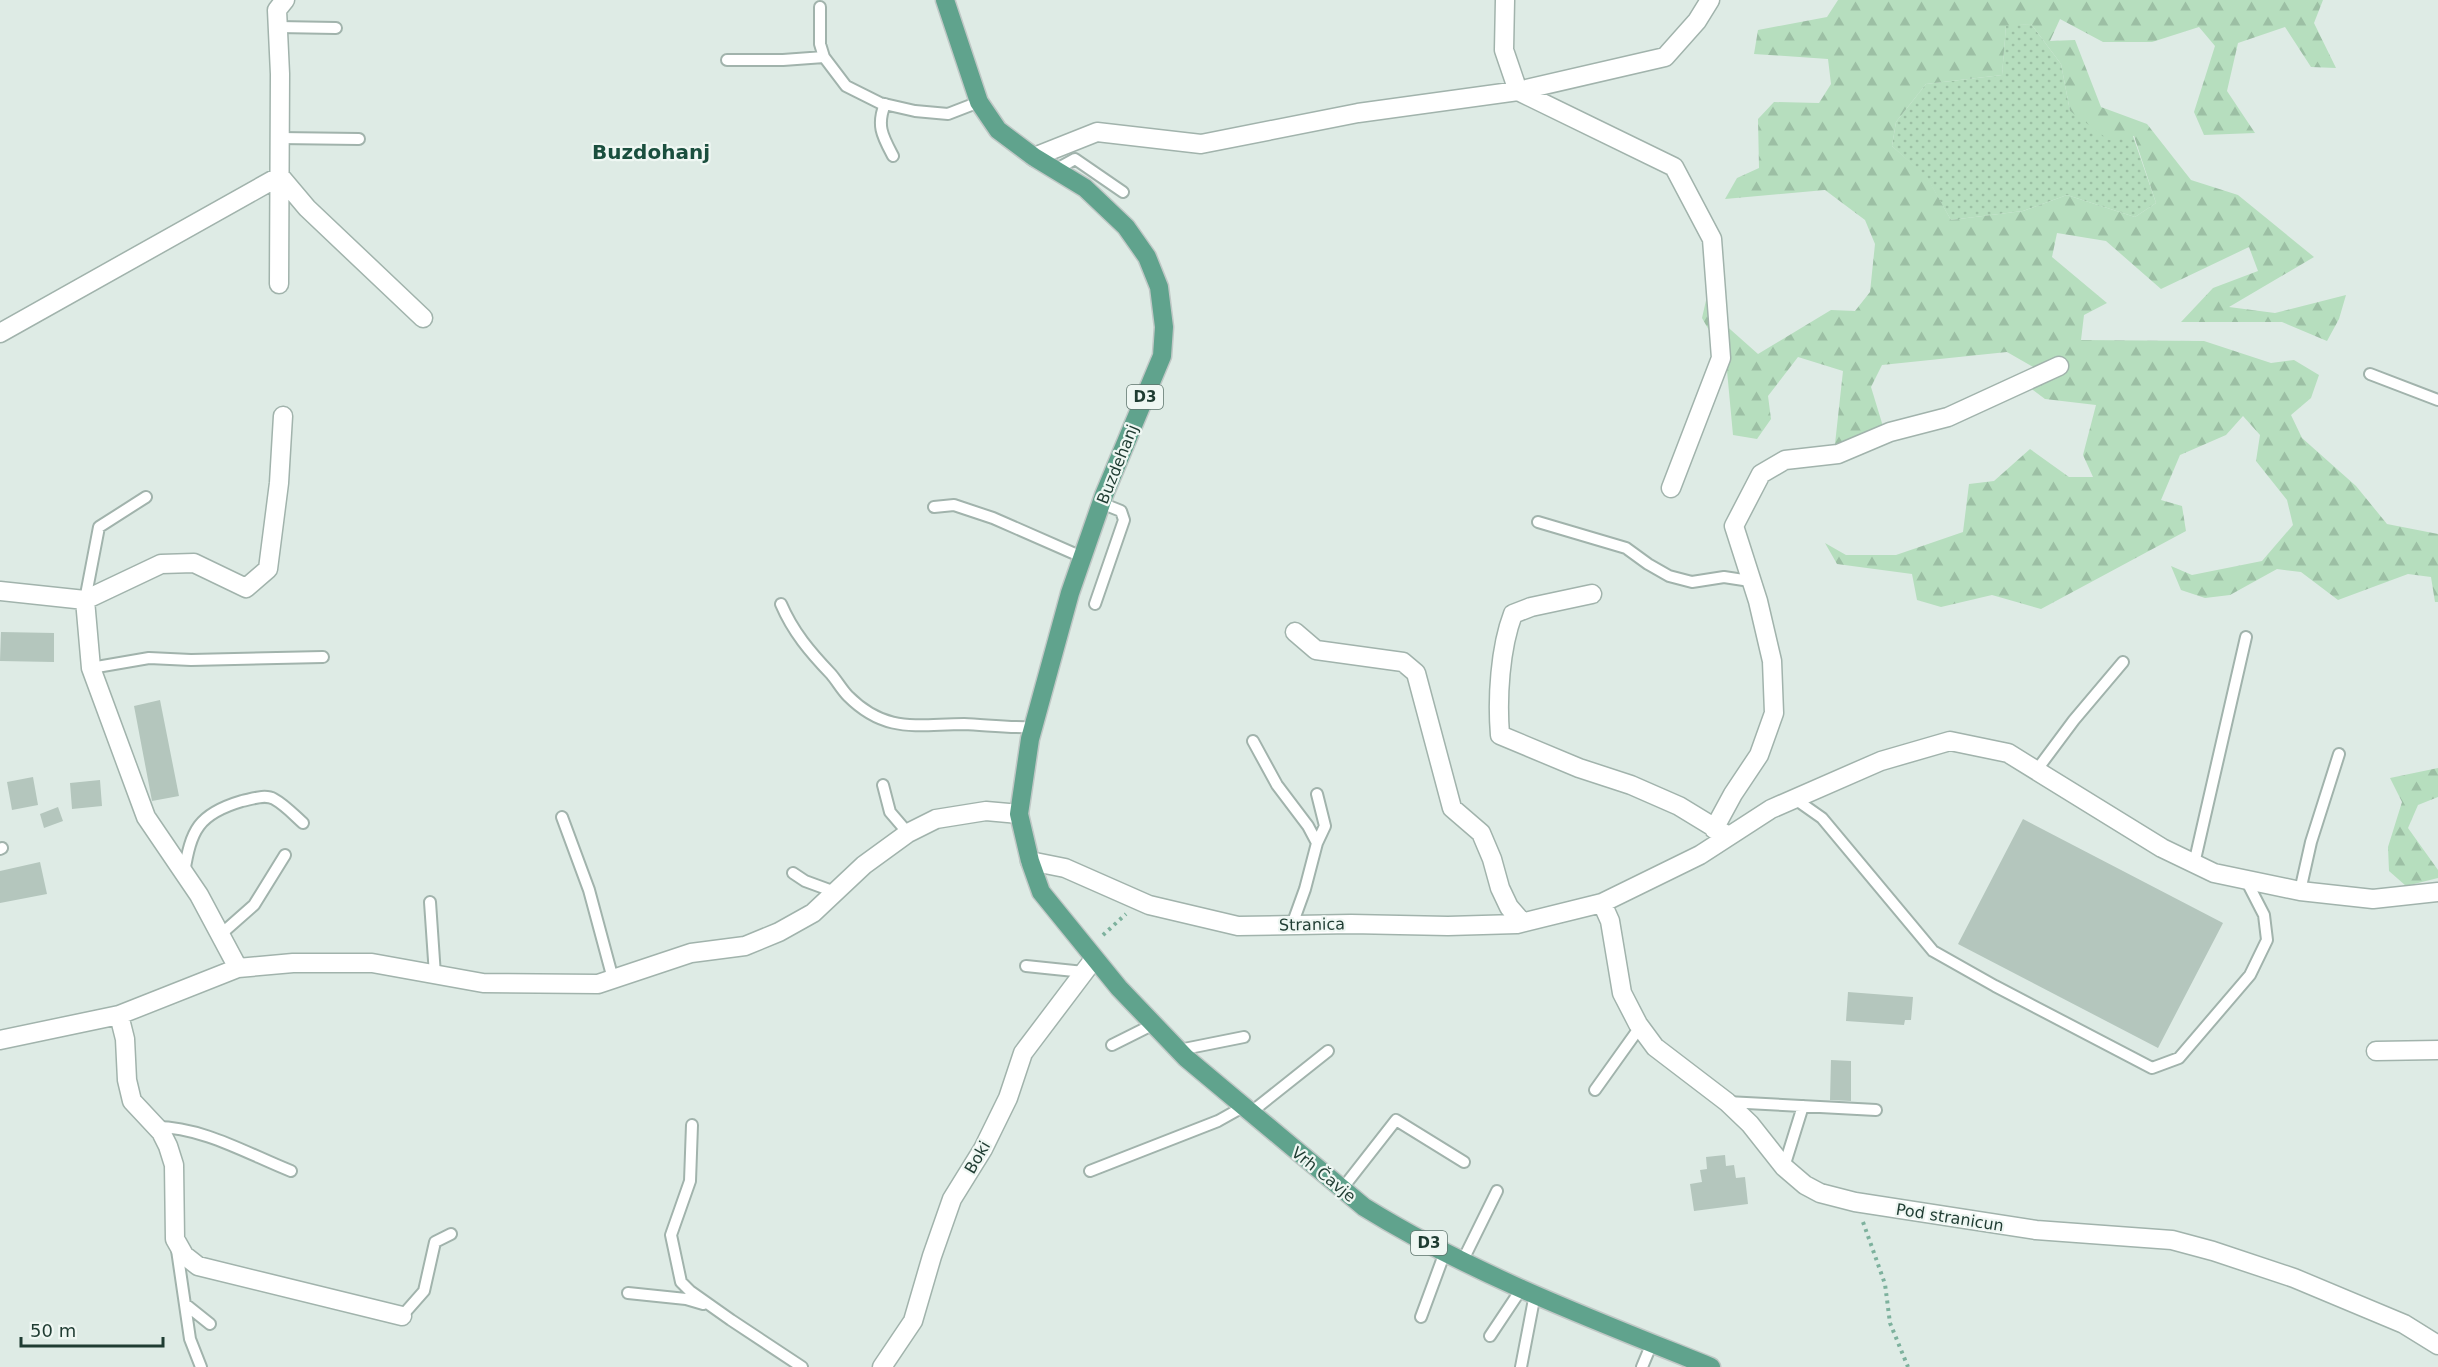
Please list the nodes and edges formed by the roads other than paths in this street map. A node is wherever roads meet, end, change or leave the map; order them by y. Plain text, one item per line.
1 (285, 0) edge
2 (945, 0) edge
3 (1504, 0) edge
4 (1710, 0) edge
5 (819, 7) dead end
6 (278, 27) junction
7 (336, 28) dead end
8 (824, 57) junction
9 (727, 60) dead end
10 (1518, 91) junction
11 (979, 102) junction
12 (885, 104) junction
13 (279, 138) junction
14 (359, 139) dead end
15 (893, 156) dead end
16 (1034, 157) junction
17 (1055, 170) junction
18 (280, 176) junction
19 (1123, 192) dead end
20 (279, 284) dead end
21 (423, 318) dead end
22 (0, 333) edge
23 (2059, 366) dead end
24 (2370, 374) dead end
25 (2438, 400) edge
26 (283, 416) dead end
27 (1671, 488) dead end
28 (146, 497) dead end
29 (1101, 503) junction
30 (934, 507) dead end
31 (1538, 522) dead end
32 (1082, 557) junction
33 (1750, 581) junction
34 (0, 591) edge
35 (1592, 594) dead end
36 (85, 600) junction
37 (781, 604) dead end
38 (1095, 604) dead end
39 (1295, 633) dead end
40 (2246, 637) dead end
41 (323, 657) dead end
42 (2122, 662) dead end
43 (91, 668) junction
44 (1033, 727) junction
45 (1253, 741) dead end
46 (2339, 754) dead end
47 (2036, 771) junction
48 (883, 784) dead end
49 (1317, 794) dead end
50 (1795, 799) junction
51 (1018, 814) junction
52 (562, 817) dead end
53 (303, 823) dead end
54 (1722, 832) junction
55 (908, 833) junction
56 (1317, 843) junction
57 (285, 855) dead end
58 (1030, 861) junction
59 (2194, 864) junction
60 (184, 873) junction
61 (793, 873) dead end
62 (2246, 880) junction
63 (2300, 891) junction
64 (835, 892) junction
65 (2438, 892) edge
66 (430, 902) dead end
67 (1602, 903) junction
68 (1522, 922) junction
69 (1292, 925) junction
70 (220, 935) junction
71 (1026, 966) dead end
72 (1089, 966) junction
73 (238, 968) junction
74 (435, 975) junction
75 (613, 979) junction
76 (119, 1015) junction
77 (1154, 1024) junction
78 (1640, 1027) junction
79 (1244, 1037) dead end
80 (0, 1040) edge
81 (1112, 1044) dead end
82 (1179, 1050) junction
83 (2438, 1050) edge
84 (1328, 1052) dead end
85 (2376, 1052) dead end
86 (1595, 1089) dead end
87 (1727, 1102) junction
88 (1803, 1106) junction
89 (1246, 1110) junction
90 (1876, 1110) dead end
91 (692, 1125) dead end
92 (156, 1127) junction
93 (1464, 1162) dead end
94 (1784, 1167) junction
95 (291, 1171) dead end
96 (1090, 1171) dead end
97 (1342, 1189) junction
98 (1497, 1191) dead end
99 (451, 1234) dead end
100 (176, 1239) junction
101 (1445, 1252) junction
102 (1463, 1260) junction
103 (1528, 1291) junction
104 (628, 1293) dead end
105 (185, 1304) junction
106 (711, 1306) junction
107 (402, 1316) joint
108 (1420, 1317) dead end
109 (210, 1324) dead end
110 (1490, 1336) dead end
111 (1652, 1343) junction
112 (2438, 1345) edge
113 (201, 1367) edge
114 (802, 1367) edge
115 (882, 1367) edge
116 (1521, 1367) edge
117 (1642, 1367) edge
118 (1711, 1367) edge

1 - 6 street
2 - 11 main road, Buzdehanj / D3
3 - 10 street
4 - 10 street
5 - 8 lane
6 - 7 lane
6 - 13 street
8 - 9 lane
8 - 12 lane
10 - 16 street
10 - 27 street
11 - 12 lane
11 - 16 main road, Buzdehanj / D3
12 - 15 lane
13 - 14 lane
13 - 18 street
16 - 17 main road, Buzdehanj / D3
17 - 19 lane
17 - 29 main road, Buzdehanj / D3
18 - 20 street
18 - 21 street
18 - 22 street
23 - 33 street
24 - 25 lane
26 - 36 street
28 - 36 lane
29 - 32 main road, Buzdehanj / D3
29 - 38 lane
30 - 32 lane
31 - 33 lane
32 - 44 main road, Buzdehanj / D3
33 - 54 street
34 - 36 street
35 - 54 street
36 - 43 street
37 - 44 lane
39 - 68 street
40 - 59 lane
41 - 43 lane
42 - 47 lane
43 - 60 street
44 - 51 main road, Buzdehanj / D3
45 - 56 lane
46 - 63 lane
47 - 50 street, Stranica
47 - 59 street, Stranica
48 - 55 lane
49 - 56 lane
50 - 54 street, Stranica
50 - 62 lane
51 - 55 street
51 - 58 main road, Buzdehanj / D3
52 - 75 lane
53 - 60 lane
54 - 67 street, Stranica
55 - 64 street
56 - 69 lane
57 - 70 lane
58 - 69 street, Stranica
58 - 72 main road, Vrh Čavje / D3
59 - 62 street, Stranica
60 - 70 street
61 - 64 lane
62 - 63 street, Stranica
63 - 65 street, Stranica
64 - 75 street
66 - 74 lane
67 - 68 street, Stranica
67 - 78 street, Pod stranicun
68 - 69 street, Stranica
70 - 73 street
71 - 72 lane
72 - 77 main road, Vrh Čavje / D3
72 - 115 street, Boki
73 - 74 street
73 - 76 street
74 - 75 street
76 - 80 street
76 - 92 street
77 - 81 lane
77 - 82 main road, Vrh Čavje / D3
78 - 86 lane
78 - 87 street, Pod stranicun
79 - 82 lane
82 - 89 main road, Vrh Čavje / D3
83 - 85 street
84 - 89 lane
87 - 88 lane
87 - 94 street, Pod stranicun
88 - 90 lane
88 - 94 lane
89 - 96 lane
89 - 97 main road, Vrh Čavje / D3
91 - 106 lane
92 - 95 lane
92 - 100 street
93 - 97 lane
94 - 112 street, Pod stranicun
97 - 101 main road, Vrh Čavje / D3
98 - 102 lane
99 - 107 lane
100 - 105 lane
100 - 107 street
101 - 102 main road, Vrh Čavje / D3
101 - 108 lane
102 - 103 main road, Vrh Čavje / D3
103 - 110 lane
103 - 111 main road, Vrh Čavje / D3
103 - 116 lane
104 - 106 lane
105 - 109 lane
105 - 113 lane
106 - 114 lane
111 - 117 lane
111 - 118 main road, Vrh Čavje / D3

